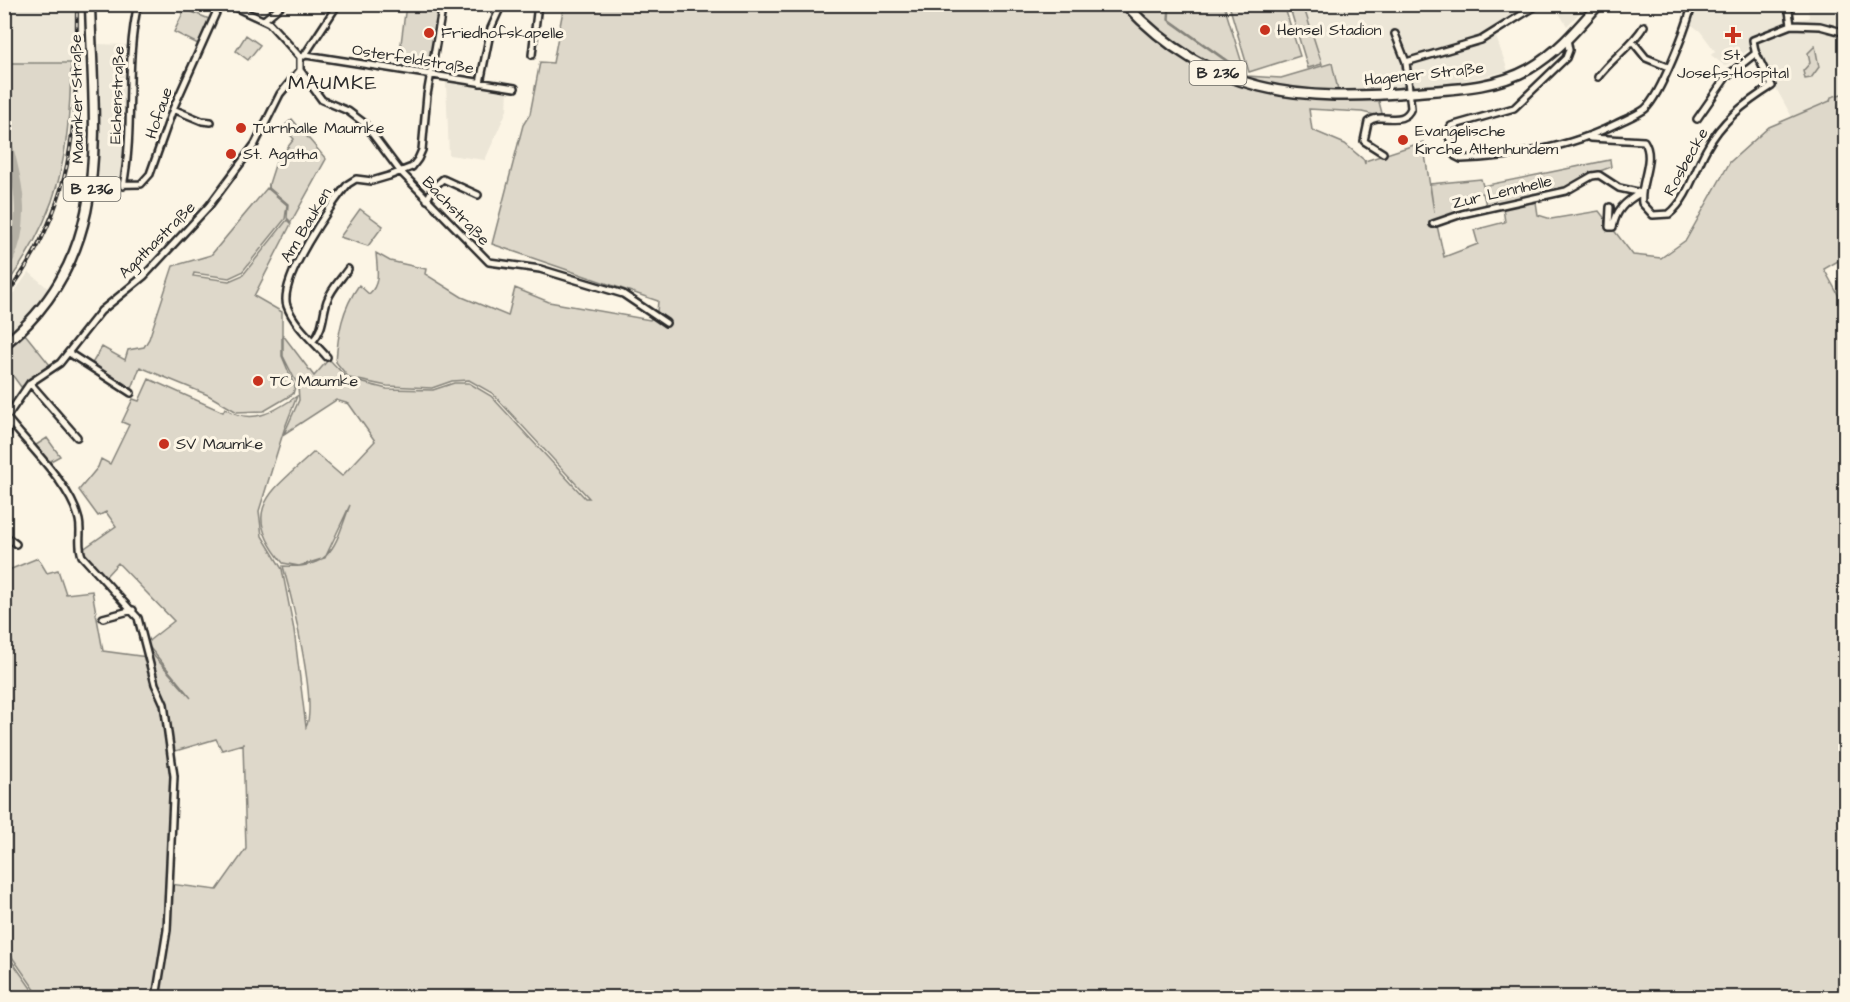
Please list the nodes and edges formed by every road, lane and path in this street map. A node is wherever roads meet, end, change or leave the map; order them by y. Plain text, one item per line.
1 (90, 4) edge
2 (138, 4) edge
3 (220, 4) edge
4 (228, 4) edge
5 (283, 4) edge
6 (338, 4) edge
7 (442, 4) edge
8 (502, 4) edge
9 (538, 4) edge
10 (1125, 4) edge
11 (1539, 4) edge
12 (1599, 4) edge
13 (1692, 4) edge
14 (1788, 4) edge
15 (264, 20) junction
16 (1791, 25) junction
17 (1644, 26) dead end
18 (1845, 33) edge
19 (1395, 34) dead end
20 (1567, 39) junction
21 (1633, 42) junction
22 (1756, 53) junction
23 (532, 55) dead end
24 (303, 56) junction
25 (1406, 62) junction
26 (1668, 67) junction
27 (300, 70) junction
28 (430, 76) junction
29 (1598, 76) dead end
30 (480, 83) junction
31 (515, 88) dead end
32 (1408, 93) junction
33 (173, 109) junction
34 (1697, 119) dead end
35 (211, 122) dead end
36 (1589, 138) junction
37 (1383, 153) dead end
38 (400, 171) junction
39 (92, 185) junction
40 (123, 186) junction
41 (1642, 193) junction
42 (478, 195) dead end
43 (427, 200) junction
44 (1610, 207) dead end
45 (1433, 224) dead end
46 (348, 269) dead end
47 (666, 323) dead end
48 (313, 341) junction
49 (4, 345) edge
50 (69, 353) junction
51 (327, 357) dead end
52 (30, 383) junction
53 (131, 393) dead end
54 (6, 420) edge
55 (77, 437) dead end
56 (4, 442) edge
57 (4, 535) edge
58 (16, 544) dead end
59 (133, 610) junction
60 (103, 618) dead end
61 (156, 998) edge

1 - 39 main road, Maumker Straße / B 236
2 - 40 street, Eichenstraße
3 - 33 street, Hofaue
4 - 15 street
5 - 15 street
6 - 24 street
7 - 28 street
8 - 30 street
9 - 23 street
10 - 32 main road, Hagener Straße / B 236
11 - 25 street
12 - 20 main road, Hagener Straße / B 236
13 - 26 street
14 - 16 street
15 - 24 street
16 - 18 street
16 - 22 street
17 - 21 street
19 - 25 street
20 - 32 main road, Hagener Straße / B 236
20 - 36 street
21 - 26 street
21 - 29 street
22 - 34 street
22 - 41 street, Rosbecke
24 - 27 street
24 - 28 street, Osterfeldstraße
25 - 32 street
26 - 36 street
27 - 38 street, Bachstraße
27 - 50 street, Agathastraße
28 - 30 street, Osterfeldstraße
28 - 38 street
30 - 31 street, Osterfeldstraße
32 - 37 street
33 - 35 street
33 - 40 street, Hofaue
36 - 41 street, Rosbecke
38 - 43 street, Bachstraße
38 - 48 street, Am Bauken
39 - 40 street, Hofaue
39 - 49 main road, Maumker Straße / B 236
41 - 44 street, Rosbecke
41 - 45 street, Zur Lennhelle
42 - 43 street
43 - 47 street, Bachstraße
46 - 48 street
48 - 51 street, Am Bauken
50 - 52 street, Agathastraße
50 - 53 street
52 - 54 street, Agathastraße
52 - 55 street
54 - 56 street
54 - 59 street
57 - 58 street
59 - 60 street
59 - 61 street

